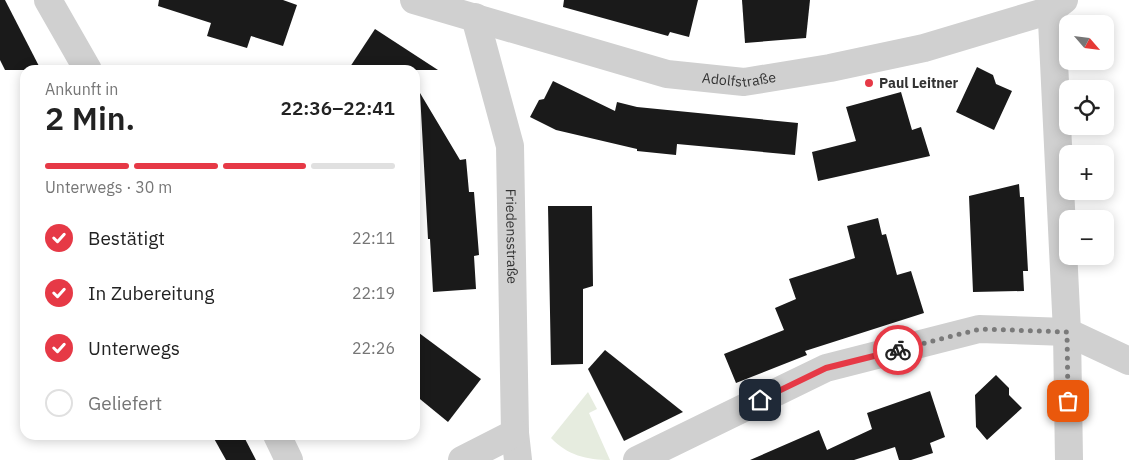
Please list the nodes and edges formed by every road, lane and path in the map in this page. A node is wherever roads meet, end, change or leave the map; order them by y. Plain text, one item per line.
1 (48, 0) edge
2 (414, 0) edge
3 (1055, 3) edge
4 (475, 17) junction
5 (85, 65) edge
6 (1067, 332) junction
7 (1129, 361) edge
8 (515, 433) junction
9 (279, 440) edge
10 (289, 460) edge
11 (462, 460) edge
12 (518, 460) edge
13 (637, 460) edge
14 (1069, 460) edge

1 - 5 street
2 - 4 street, Adolfstraße
3 - 4 street, Adolfstraße
3 - 6 street
4 - 8 street, Friedensstraße
6 - 7 street
6 - 13 street
6 - 14 street
8 - 11 street
8 - 12 street, Friedensstraße
9 - 10 street

